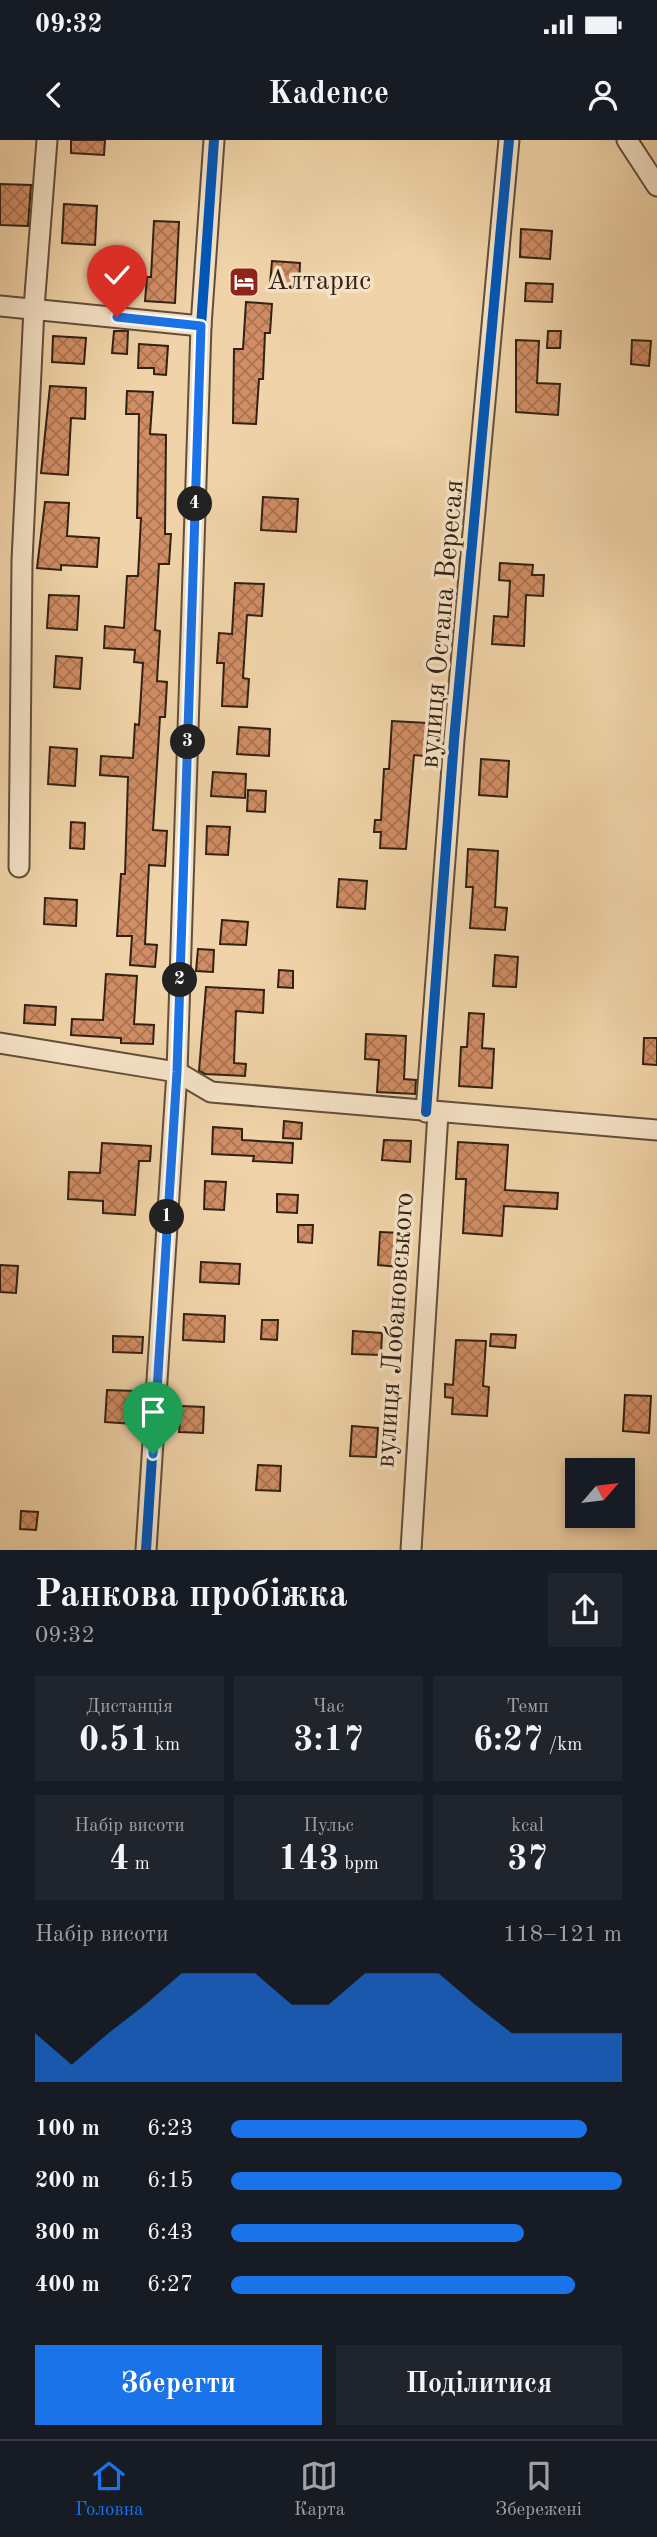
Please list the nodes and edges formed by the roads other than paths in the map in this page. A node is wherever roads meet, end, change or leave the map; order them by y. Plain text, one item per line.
1 (47, 140) edge
2 (214, 140) edge
3 (509, 140) edge
4 (627, 140) edge
5 (657, 186) edge
6 (0, 306) edge
7 (34, 309) junction
8 (201, 326) junction
9 (19, 867) dead end
10 (0, 1043) edge
11 (177, 1072) junction
12 (432, 1112) junction
13 (657, 1130) edge
14 (146, 1550) edge
15 (411, 1550) edge

1 - 7 street
2 - 8 street
3 - 12 street, вулиця Остапа Вересая
4 - 5 street
6 - 7 street
7 - 8 street
7 - 9 street
8 - 11 street
10 - 11 street
11 - 12 street
11 - 14 street
12 - 13 street
12 - 15 street, вулиця Лобановського

